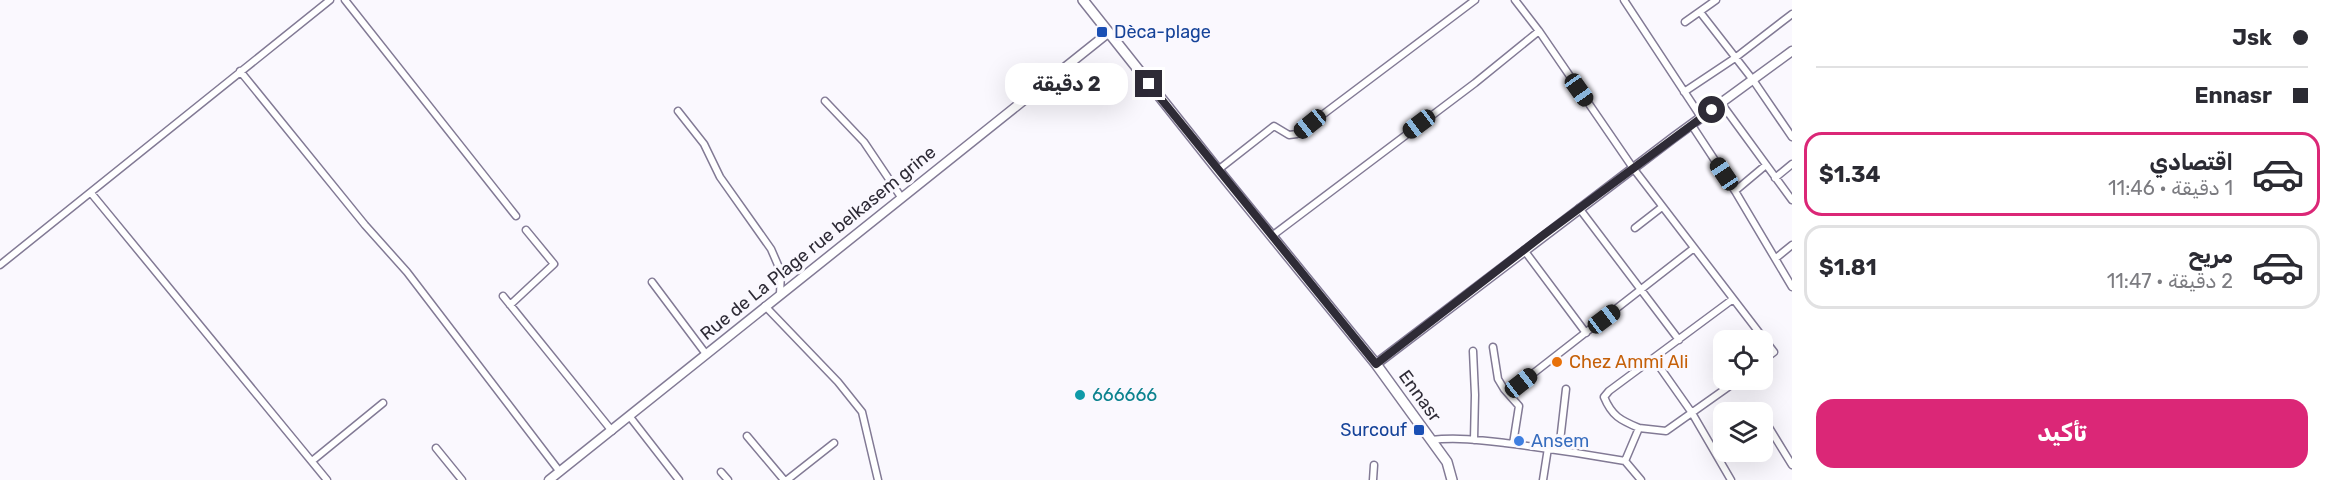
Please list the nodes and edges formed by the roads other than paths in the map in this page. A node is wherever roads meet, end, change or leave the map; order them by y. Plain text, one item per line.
1 (330, 0) edge
2 (345, 0) edge
3 (1083, 0) edge
4 (1475, 0) edge
5 (1515, 0) edge
6 (1624, 0) edge
7 (1716, 0) edge
8 (1700, 12) junction
9 (1791, 18) edge
10 (1685, 22) dead end
11 (1539, 31) junction
12 (1108, 33) junction
13 (1792, 51) edge
14 (1735, 58) junction
15 (240, 71) junction
16 (1753, 80) junction
17 (1684, 92) junction
18 (825, 101) dead end
19 (1722, 103) junction
20 (678, 111) dead end
21 (1701, 117) junction
22 (1691, 124) junction
23 (1792, 136) edge
24 (1792, 164) edge
25 (1766, 165) junction
26 (1633, 168) junction
27 (1218, 170) junction
28 (1775, 178) junction
29 (1735, 191) junction
30 (91, 194) junction
31 (901, 197) junction
32 (1792, 200) edge
33 (1662, 207) junction
34 (1579, 208) junction
35 (516, 216) dead end
36 (1635, 228) dead end
37 (526, 230) dead end
38 (1272, 236) junction
39 (1792, 246) edge
40 (1694, 248) junction
41 (1524, 250) junction
42 (1776, 258) junction
43 (0, 265) edge
44 (652, 282) dead end
45 (1792, 287) edge
46 (1641, 291) junction
47 (780, 294) junction
48 (503, 296) dead end
49 (1733, 299) junction
50 (510, 305) junction
51 (765, 306) junction
52 (1757, 330) edge
53 (1586, 333) junction
54 (1679, 340) junction
55 (1493, 347) dead end
56 (1473, 351) dead end
57 (706, 354) junction
58 (1654, 359) junction
59 (1376, 364) junction
60 (1521, 383) dead end
61 (1566, 389) dead end
62 (1724, 390) edge
63 (383, 403) dead end
64 (1692, 413) junction
65 (630, 417) junction
66 (1638, 428) junction
67 (612, 431) junction
68 (1773, 433) edge
69 (747, 436) dead end
70 (1431, 440) junction
71 (1474, 440) junction
72 (834, 443) dead end
73 (1513, 444) junction
74 (436, 448) dead end
75 (1548, 448) junction
76 (1559, 450) junction
77 (1625, 461) junction
78 (312, 462) junction
79 (1374, 465) dead end
80 (1792, 465) edge
81 (560, 472) junction
82 (721, 472) dead end
83 (327, 480) edge
84 (462, 480) edge
85 (549, 480) edge
86 (679, 480) edge
87 (728, 480) edge
88 (785, 480) edge
89 (878, 480) edge
90 (1373, 480) edge
91 (1452, 480) edge
92 (1543, 480) edge
93 (1641, 480) edge
94 (1731, 480) edge

1 - 15 street
2 - 35 street
3 - 12 main road, Ennasr
4 - 27 street
5 - 11 street
6 - 17 street
7 - 8 street
8 - 10 street
8 - 14 street
9 - 14 street
11 - 26 street
11 - 38 street
12 - 27 main road, Ennasr
12 - 31 street, Rue de La Plage rue belkasem grine
13 - 16 street
14 - 16 street
14 - 17 street
15 - 30 street
15 - 81 street
16 - 19 street
16 - 23 street
17 - 21 street
18 - 31 street
19 - 21 street
19 - 25 street
20 - 47 street
21 - 22 street
22 - 26 street
22 - 29 street
24 - 28 street
25 - 28 street
25 - 29 street
26 - 33 street
26 - 34 street
27 - 38 main road, Ennasr
28 - 32 street
29 - 42 street
30 - 43 street
30 - 78 street
31 - 47 street, Rue de La Plage rue belkasem grine
33 - 36 street
33 - 40 street
34 - 41 street
34 - 46 street
37 - 50 street
38 - 59 main road, Ennasr
39 - 42 street
40 - 46 street
40 - 49 street
41 - 53 street
41 - 59 street
42 - 45 street
44 - 57 street
46 - 53 street
46 - 54 street
47 - 51 street, Rue de La Plage rue belkasem grine
48 - 50 street
49 - 52 street
49 - 54 street
50 - 67 street
51 - 57 street, Rue de La Plage rue belkasem grine
51 - 89 street
53 - 60 street
54 - 58 street
55 - 73 street
56 - 71 street
57 - 65 street, Rue de La Plage rue belkasem grine
58 - 64 street
58 - 66 street
59 - 70 main road, Ennasr
61 - 76 street
62 - 64 street
63 - 78 street
64 - 66 street
64 - 94 street
65 - 67 street, Rue de La Plage rue belkasem grine
65 - 86 street
66 - 77 street
67 - 81 street, Rue de La Plage rue belkasem grine
68 - 80 street
69 - 88 street
70 - 71 street
70 - 91 main road, Ennasr
71 - 73 street
72 - 88 street
73 - 75 street
74 - 84 street
75 - 76 street
75 - 92 street
76 - 77 street
77 - 93 street
78 - 83 street
79 - 90 street
81 - 85 street, Rue de La Plage rue belkasem grine
82 - 87 street

